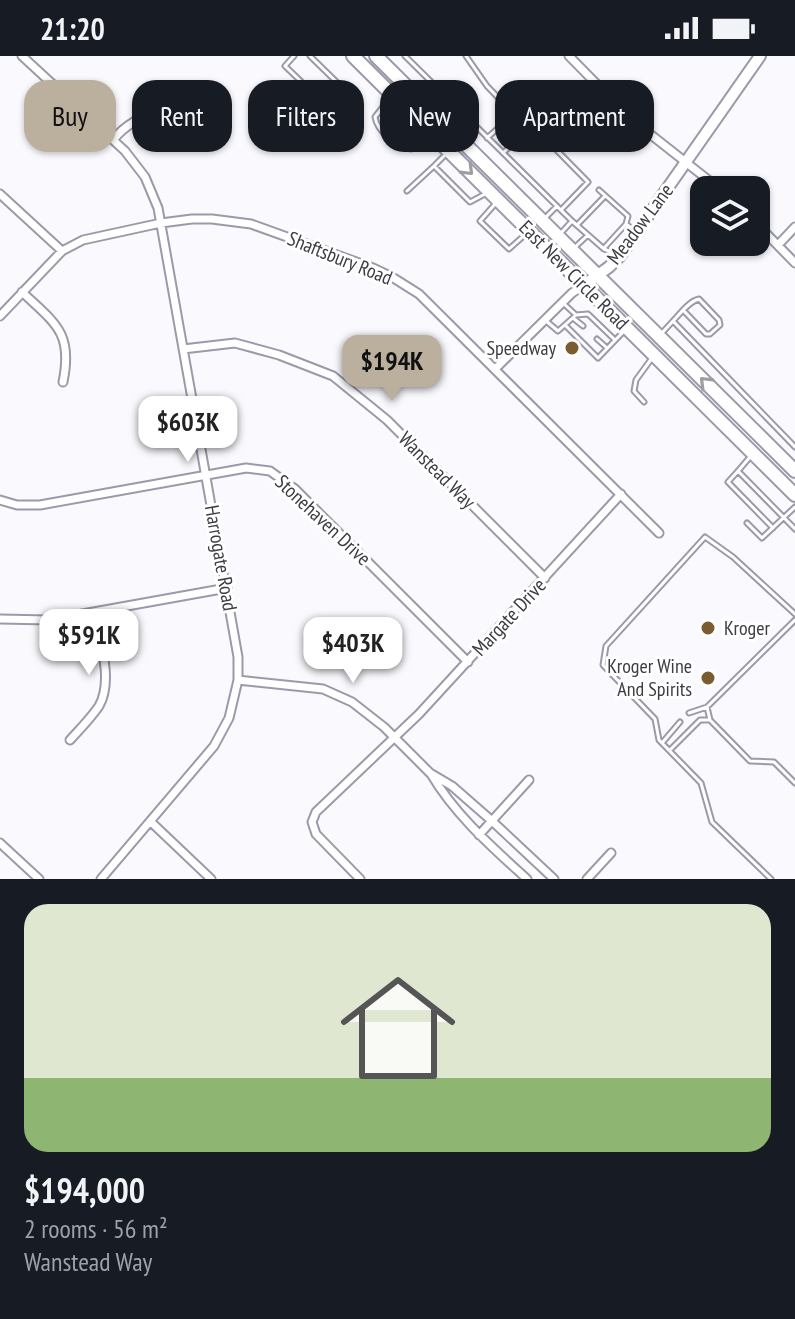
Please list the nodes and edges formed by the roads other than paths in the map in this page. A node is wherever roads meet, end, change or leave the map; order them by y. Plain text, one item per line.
1 (22, 56) edge
2 (38, 56) edge
3 (294, 56) edge
4 (310, 56) edge
5 (353, 56) edge
6 (376, 56) edge
7 (405, 56) edge
8 (466, 56) edge
9 (569, 56) edge
10 (760, 56) edge
11 (31, 64) junction
12 (48, 80) edge
13 (400, 80) edge
14 (429, 80) edge
15 (380, 83) edge
16 (380, 111) edge
17 (132, 121) edge
18 (380, 128) edge
19 (479, 130) edge
20 (116, 137) edge
21 (487, 138) junction
22 (116, 143) edge
23 (449, 152) joint
24 (474, 152) edge
25 (502, 153) junction
26 (684, 163) junction
27 (434, 166) junction
28 (702, 176) edge
29 (599, 190) dead end
30 (407, 191) dead end
31 (0, 194) edge
32 (494, 196) junction
33 (605, 196) junction
34 (559, 208) junction
35 (543, 220) junction
36 (572, 221) junction
37 (161, 223) junction
38 (626, 224) junction
39 (577, 225) junction
40 (795, 227) edge
41 (529, 231) junction
42 (637, 232) junction
43 (588, 235) junction
44 (558, 236) junction
45 (770, 237) edge
46 (778, 245) junction
47 (604, 249) junction
48 (572, 250) junction
49 (62, 251) junction
50 (620, 256) junction
51 (795, 263) edge
52 (598, 276) junction
53 (584, 285) junction
54 (22, 292) junction
55 (600, 301) junction
56 (563, 302) junction
57 (683, 310) junction
58 (588, 314) junction
59 (0, 316) edge
60 (575, 316) junction
61 (545, 320) junction
62 (673, 321) junction
63 (565, 325) junction
64 (583, 326) dead end
65 (627, 328) junction
66 (658, 337) junction
67 (597, 339) dead end
68 (615, 340) junction
69 (608, 348) junction
70 (183, 349) junction
71 (654, 355) junction
72 (495, 369) junction
73 (63, 382) dead end
74 (644, 402) dead end
75 (751, 404) junction
76 (739, 416) junction
77 (728, 428) junction
78 (795, 447) edge
79 (754, 454) junction
80 (738, 471) junction
81 (795, 471) edge
82 (206, 474) junction
83 (621, 494) junction
84 (795, 495) edge
85 (0, 500) edge
86 (795, 507) edge
87 (784, 518) junction
88 (747, 523) dead end
89 (773, 528) junction
90 (795, 529) edge
91 (659, 533) dead end
92 (545, 578) junction
93 (227, 588) junction
94 (94, 612) junction
95 (795, 614) edge
96 (0, 619) edge
97 (795, 620) edge
98 (468, 662) junction
99 (238, 680) junction
100 (707, 707) junction
101 (689, 713) dead end
102 (710, 720) junction
103 (680, 722) dead end
104 (393, 737) junction
105 (70, 740) dead end
106 (662, 743) junction
107 (669, 751) junction
108 (430, 773) junction
109 (529, 780) dead end
110 (795, 783) edge
111 (492, 821) junction
112 (151, 822) junction
113 (479, 835) junction
114 (0, 843) edge
115 (611, 853) dead end
116 (39, 879) edge
117 (101, 879) edge
118 (211, 879) edge
119 (360, 879) edge
120 (527, 879) edge
121 (554, 879) edge
122 (587, 879) edge
123 (771, 879) edge

1 - 11 street, Harrogate Road
2 - 11 street
3 - 4 lane
5 - 15 highway, East New Circle Road
6 - 13 highway, East New Circle Road
7 - 14 lane
8 - 21 lane
9 - 26 street
10 - 26 street, Meadow Lane
11 - 12 street, Harrogate Road
16 - 18 lane
17 - 20 street
19 - 21 lane
21 - 25 lane
22 - 37 street, Harrogate Road
23 - 27 lane
23 -> 32 highway, East New Circle Road
24 - 35 highway, East New Circle Road
25 - 34 lane
25 - 34 lane
26 - 28 street
26 - 42 street, Meadow Lane
27 - 30 lane
27 - 32 lane
29 - 33 lane
31 - 49 street
32 - 41 highway, East New Circle Road
32 - 41 lane
33 - 38 lane
33 - 39 lane
34 - 35 lane
34 - 36 lane
35 - 44 highway, East New Circle Road
36 - 39 lane
36 - 44 lane
37 - 49 street, Shaftsbury Road
37 - 70 street, Harrogate Road
37 - 72 street, Shaftsbury Road
38 - 42 lane
38 - 47 lane
39 - 43 lane
40 - 46 street
41 - 53 highway, East New Circle Road
42 - 50 street, Meadow Lane
43 - 47 lane
43 - 48 lane
44 - 48 highway, East New Circle Road
45 - 46 street
46 - 51 street
47 - 50 lane
48 - 52 highway, East New Circle Road
49 - 54 street, Shaftsbury Road
50 - 52 street, Meadow Lane
52 - 53 street, Meadow Lane
52 - 66 highway, East New Circle Road
53 - 55 highway, East New Circle Road
53 - 56 street, Meadow Lane
54 - 59 street, Shaftsbury Road
54 - 73 street
55 - 58 lane
55 - 65 highway, East New Circle Road
56 - 60 lane
56 - 61 street, Meadow Lane
57 - 57 lane
57 - 62 lane
58 - 60 lane
58 - 68 lane
60 - 63 lane
60 - 64 lane
61 - 63 lane
61 - 72 street, Meadow Lane
62 - 66 lane
62 - 75 lane
63 - 69 lane
65 - 68 lane
65 - 71 highway, East New Circle Road
76 -> 66 highway, East New Circle Road
67 - 69 lane
68 - 69 lane
70 - 82 street, Harrogate Road
70 - 92 street, Wanstead Way
71 - 74 lane
71 - 77 highway, East New Circle Road
72 - 83 street, Shaftsbury Road
75 - 76 lane
75 - 78 lane
76 - 77 lane
76 - 81 highway, East New Circle Road
77 - 79 highway, East New Circle Road
79 - 80 lane
79 - 84 highway, East New Circle Road
80 - 87 lane
80 - 89 lane
82 - 85 street, Stonehaven Drive
82 - 93 street, Harrogate Road
82 - 98 street, Stonehaven Drive
83 - 91 street, Shaftsbury Road
83 - 92 street, Margate Drive
86 - 87 lane
87 - 89 lane
87 - 90 lane
88 - 89 lane
92 - 98 street, Margate Drive
93 - 94 street
93 - 99 street, Harrogate Road
94 - 96 street
94 - 105 street
95 - 106 lane
97 - 100 lane
98 - 104 street, Margate Drive
99 - 104 street
99 - 112 street, Harrogate Road
100 - 101 lane
100 - 102 lane
102 - 107 lane
102 - 110 lane
103 - 106 lane
104 - 108 street
104 - 119 street, Margate Drive
106 - 107 lane
107 - 123 lane
108 - 111 street
108 - 113 street
109 - 111 street
111 - 113 street
111 - 121 street
112 - 117 street, Harrogate Road
112 - 118 street
113 - 120 street
114 - 116 street
115 - 122 street

